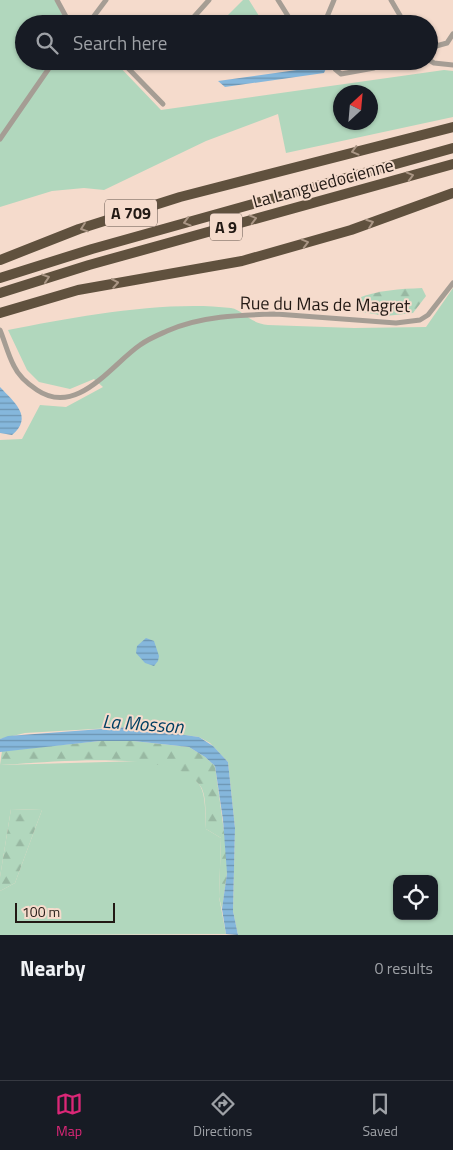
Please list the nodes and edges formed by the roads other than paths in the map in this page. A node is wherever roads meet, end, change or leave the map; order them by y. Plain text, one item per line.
1 (57, 0) edge
2 (106, 0) edge
3 (210, 0) edge
4 (278, 0) edge
5 (334, 0) edge
6 (392, 0) edge
7 (65, 15) edge
8 (95, 15) edge
9 (196, 15) edge
10 (287, 15) edge
11 (328, 15) edge
12 (400, 15) edge
13 (453, 34) edge
14 (438, 46) edge
15 (438, 63) edge
16 (453, 65) edge
17 (48, 70) edge
18 (130, 70) edge
19 (336, 70) edge
20 (363, 70) edge
21 (163, 104) dead end
22 (453, 127) edge
23 (0, 139) edge
24 (453, 148) edge
25 (453, 164) edge
26 (453, 192) edge
27 (0, 260) edge
28 (0, 278) edge
29 (453, 283) edge
30 (0, 294) edge
31 (0, 313) edge
32 (0, 330) edge
33 (6, 345) junction
34 (0, 348) edge

1 - 7 street
2 - 8 street
3 - 9 street
4 - 10 street
5 - 11 street
6 - 12 street
13 - 14 street
15 - 16 street
17 - 23 street
18 - 21 street
19 - 20 street
22 -> 27 highway, A 709
24 -> 28 highway, La Languedocienne / A 9
30 -> 25 highway, La Languedocienne / A 9
31 -> 26 highway
29 - 33 street, Rue du Mas de Magret
32 - 33 street, Rue du Mas de Magret
33 - 34 street

